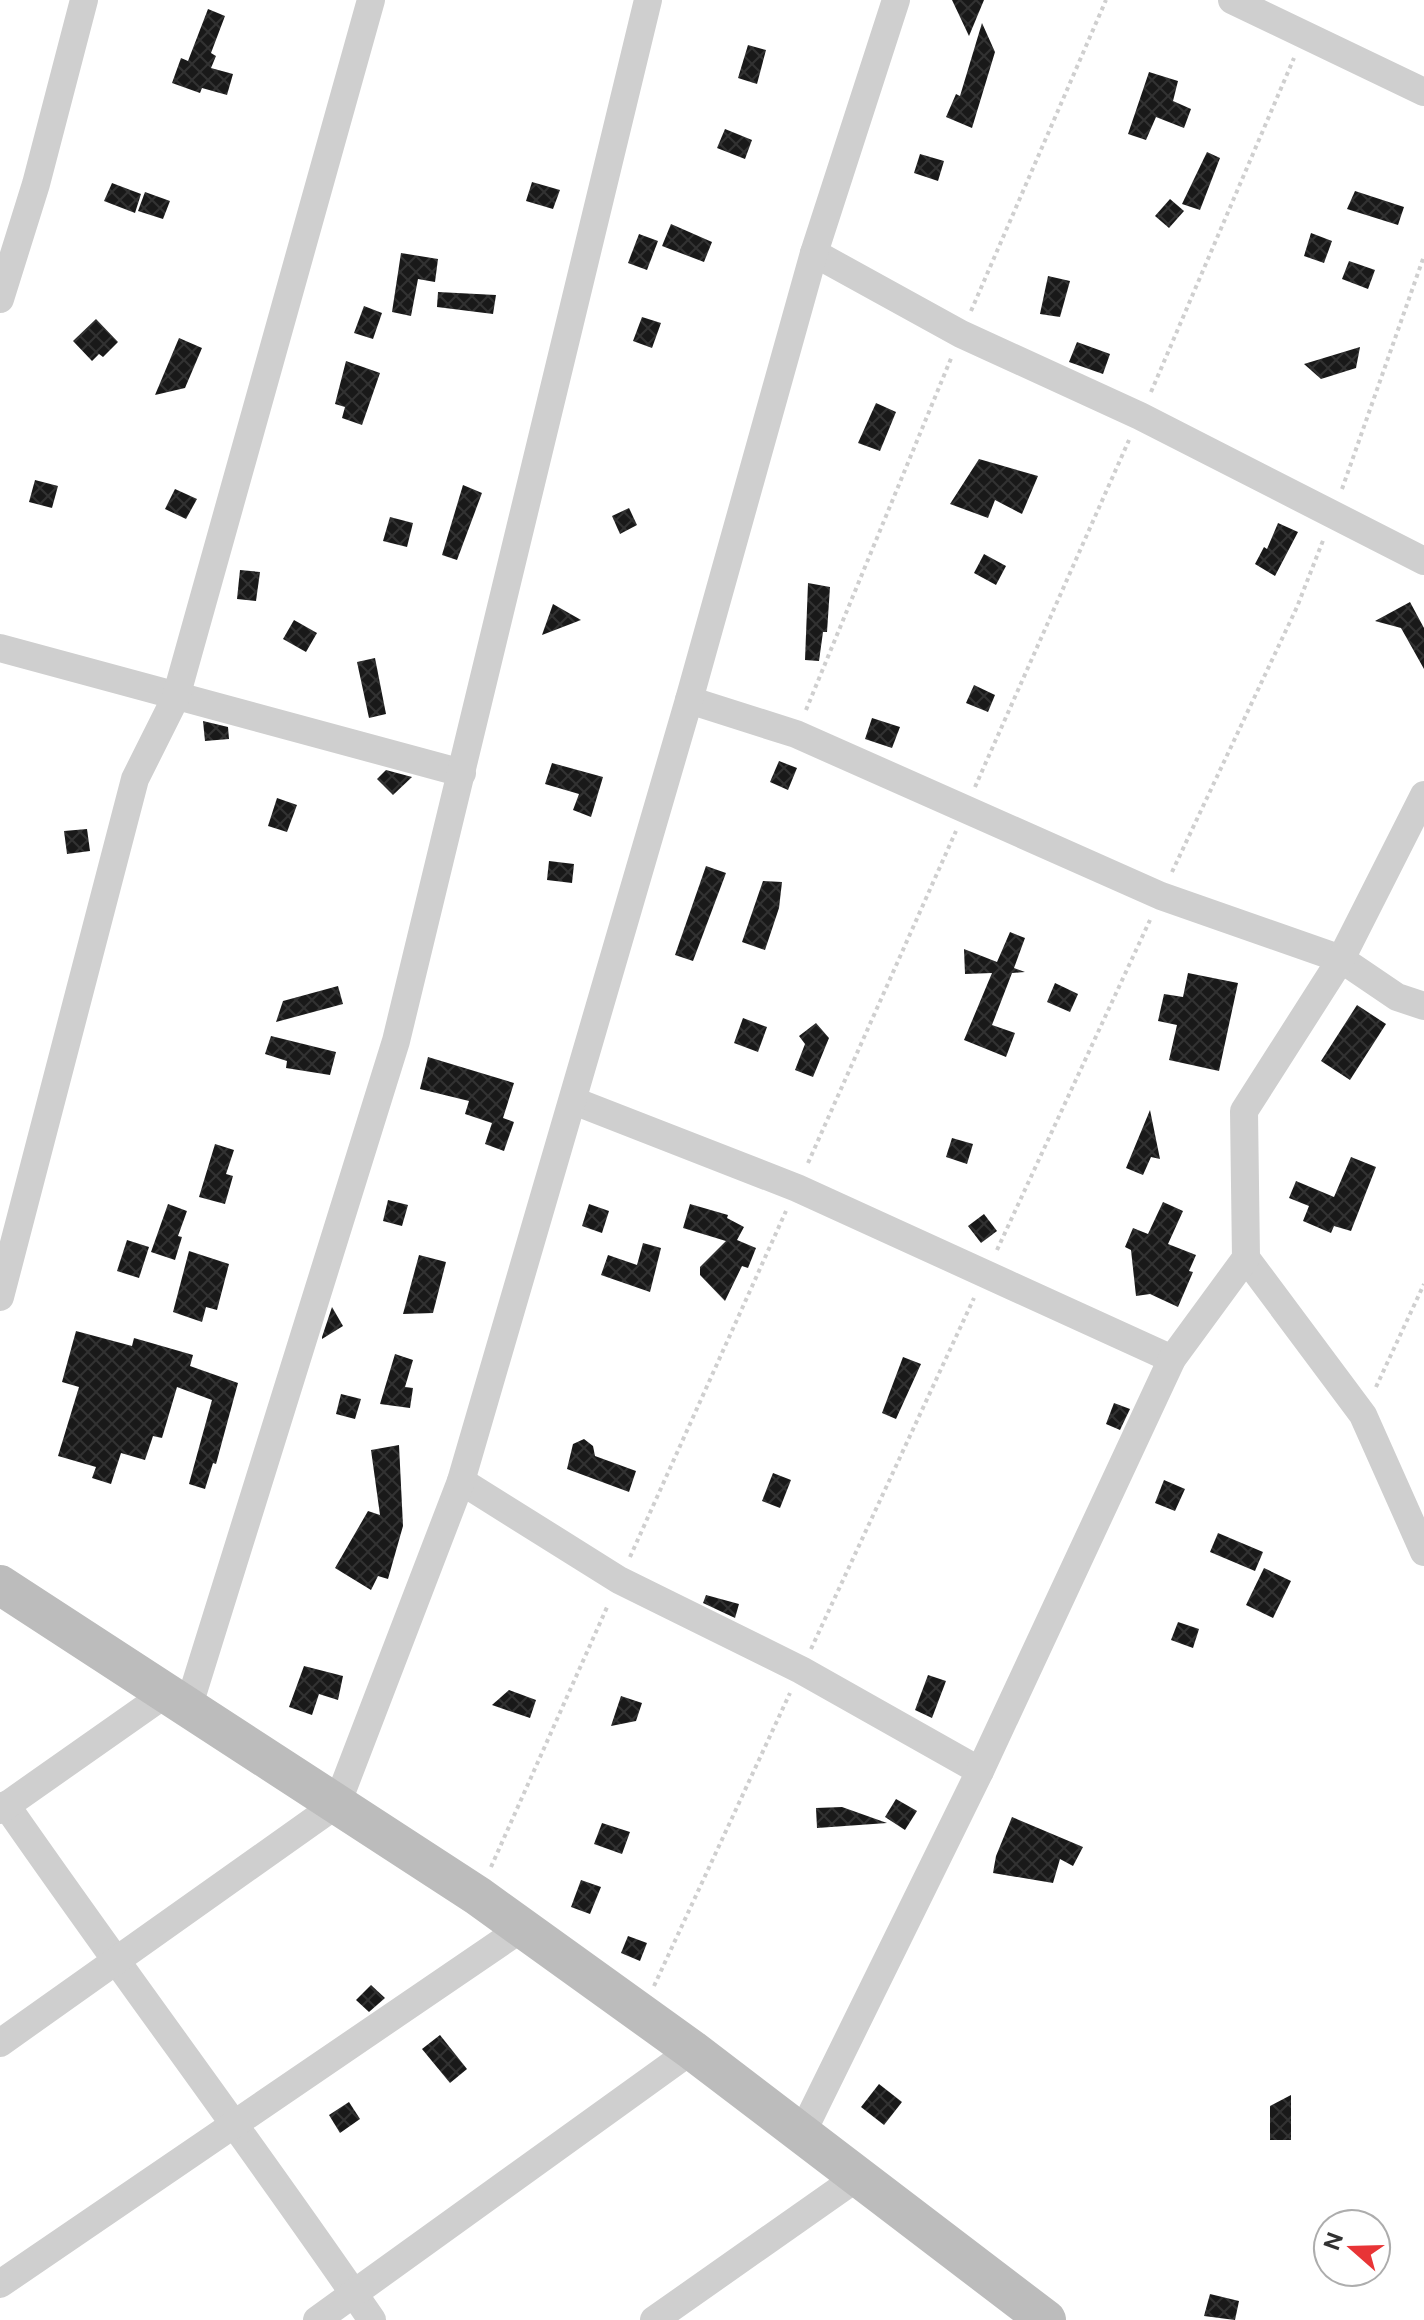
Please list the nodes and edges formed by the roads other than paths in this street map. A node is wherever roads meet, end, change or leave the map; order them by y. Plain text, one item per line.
1 (84, 0) edge
2 (371, 0) edge
3 (648, 0) edge
4 (896, 0) edge
5 (1232, 0) edge
6 (1424, 92) edge
7 (814, 253) junction
8 (0, 299) edge
9 (1424, 561) edge
10 (0, 648) edge
11 (176, 697) junction
12 (689, 700) junction
13 (462, 773) junction
14 (1424, 795) edge
15 (1341, 959) junction
16 (1424, 1006) edge
17 (574, 1101) junction
18 (1246, 1258) junction
19 (0, 1297) edge
20 (1172, 1359) junction
21 (461, 1481) junction
22 (1424, 1552) edge
23 (0, 1585) edge
24 (178, 1699) junction
25 (980, 1771) junction
26 (337, 1804) junction
27 (3, 1808) edge
28 (522, 1928) junction
29 (115, 1962) junction
30 (0, 2043) edge
31 (692, 2050) junction
32 (236, 2124) junction
33 (802, 2133) junction
34 (859, 2176) junction
35 (0, 2284) edge
36 (354, 2293) junction
37 (1030, 2316) edge
38 (317, 2320) edge
39 (372, 2320) edge
40 (654, 2320) edge

1 - 8 street
2 - 11 street
3 - 13 street
4 - 7 street
5 - 6 street
7 - 9 street
7 - 12 street
10 - 11 street
11 - 13 street
11 - 19 street
12 - 15 street
12 - 17 street
13 - 24 street
14 - 15 street
15 - 16 street
15 - 18 street
17 - 20 street
17 - 21 street
18 - 20 street
18 - 22 street
20 - 25 street
21 - 25 street
21 - 26 street
23 - 24 street
24 - 26 street
24 - 27 street
25 - 33 street
26 - 28 street
26 - 29 street
27 - 29 street
28 - 31 street
28 - 32 street
29 - 30 street
29 - 32 street
31 - 33 street
31 - 36 street
32 - 35 street
32 - 36 street
33 - 34 street
34 - 37 street
34 - 40 street
36 - 38 street
36 - 39 street

